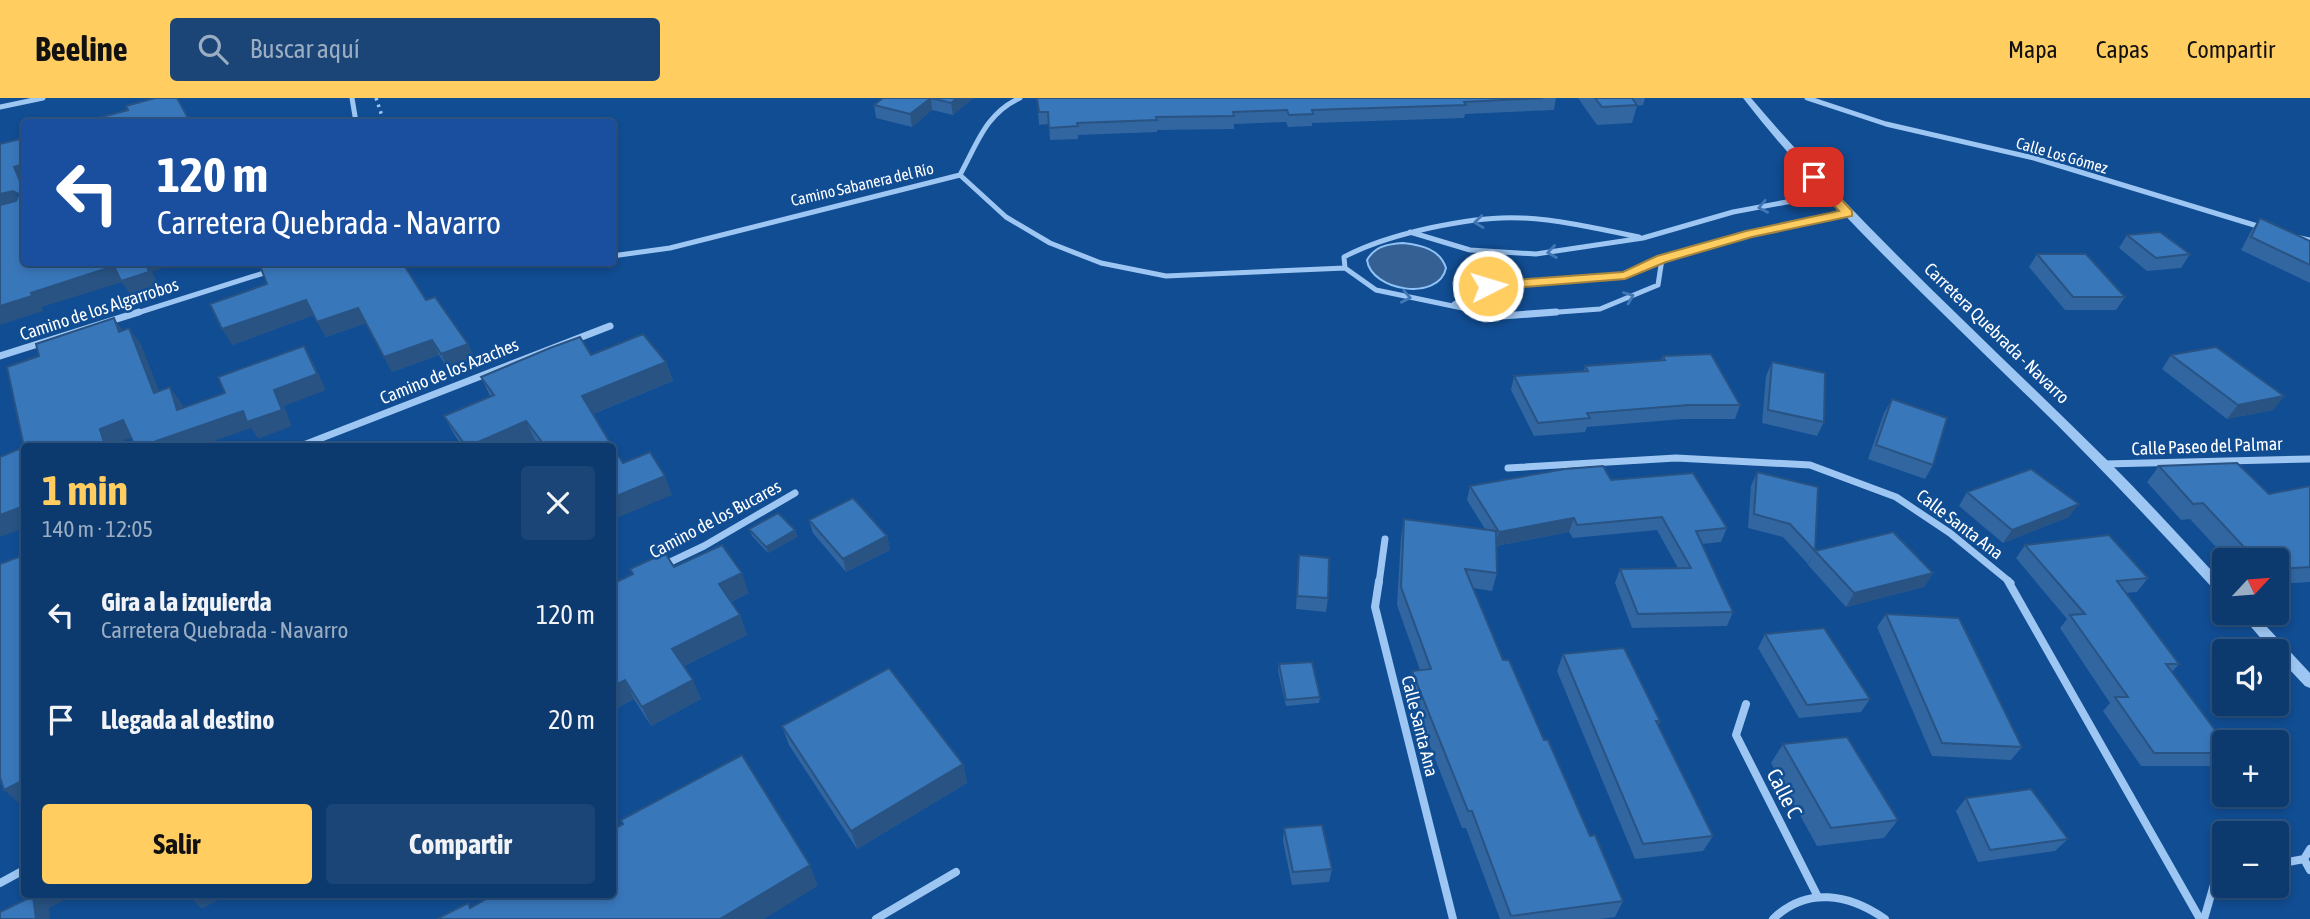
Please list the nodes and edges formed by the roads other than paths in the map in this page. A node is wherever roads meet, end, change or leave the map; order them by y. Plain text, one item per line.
1 (43, 98) edge
2 (352, 98) edge
3 (1020, 98) edge
4 (1747, 98) edge
5 (1807, 98) edge
6 (18, 101) edge
7 (0, 107) edge
8 (356, 119) edge
9 (960, 175) junction
10 (1830, 194) junction
11 (1847, 213) junction
12 (1410, 232) junction
13 (2277, 232) edge
14 (2287, 235) edge
15 (1643, 238) junction
16 (2310, 240) edge
17 (616, 255) edge
18 (1662, 259) junction
19 (278, 266) edge
20 (1345, 268) junction
21 (1453, 305) junction
22 (610, 326) dead end
23 (0, 356) edge
24 (309, 443) edge
25 (2310, 459) edge
26 (2104, 464) junction
27 (1508, 468) dead end
28 (795, 493) dead end
29 (1385, 539) dead end
30 (658, 568) edge
31 (2212, 579) edge
32 (2256, 625) edge
33 (2310, 682) edge
34 (1746, 704) dead end
35 (2310, 849) edge
36 (2304, 859) junction
37 (2289, 861) edge
38 (2310, 870) edge
39 (21, 872) edge
40 (956, 872) dead end
41 (0, 883) edge
42 (2212, 889) edge
43 (1817, 895) junction
44 (876, 919) edge
45 (1453, 919) edge
46 (1773, 919) edge
47 (1885, 919) edge
48 (2202, 919) edge

1 - 6 street
2 - 8 street
3 - 9 street
4 - 10 street, Carretera Quebrada - Navarro
5 - 13 street, Calle Los Gómez
6 - 7 street
9 - 17 street, Camino Sabanera del Río
9 - 20 street, Camino Sabanera del Río
10 - 11 street, Carretera Quebrada - Navarro
10 -> 15 street
11 - 18 street
11 - 26 street, Carretera Quebrada - Navarro
15 -> 12 street
15 -> 12 street
12 - 20 street
14 - 16 street
18 - 21 street
21 -> 18 street
19 - 23 street, Camino de los Algarrobos
20 -> 21 street
22 - 24 street, Camino de los Azaches
25 - 26 street, Calle Paseo del Palmar
26 - 31 street, Carretera Quebrada - Navarro
27 - 48 street, Calle Santa Ana
28 - 30 street, Camino de los Bucares
29 - 45 street, Calle Santa Ana
32 - 33 street
34 - 43 street, Calle C
35 - 36 street
36 - 37 street
36 - 38 street
39 - 41 street
40 - 44 street
42 - 48 street
43 - 46 street
43 - 47 street

